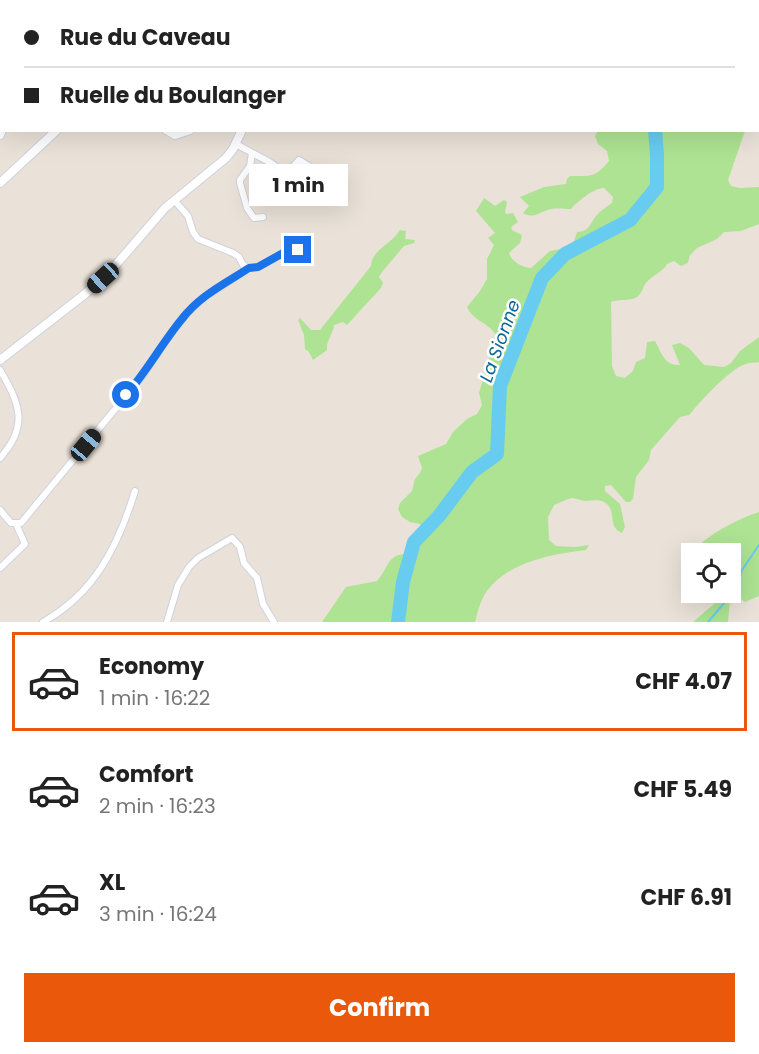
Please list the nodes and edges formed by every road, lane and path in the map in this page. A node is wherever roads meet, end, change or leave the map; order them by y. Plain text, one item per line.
1 (55, 132) edge
2 (170, 132) edge
3 (184, 132) edge
4 (241, 132) edge
5 (236, 144) junction
6 (252, 153) junction
7 (312, 168) dead end
8 (0, 183) edge
9 (174, 200) junction
10 (263, 217) dead end
11 (298, 250) dead end
12 (249, 268) junction
13 (0, 360) edge
14 (0, 370) edge
15 (0, 459) edge
16 (135, 491) dead end
17 (0, 511) edge
18 (16, 525) junction
19 (0, 568) edge
20 (43, 622) edge
21 (167, 622) edge
22 (273, 622) edge

1 - 8 street
2 - 3 street
4 - 5 street
5 - 6 street
5 - 9 street
6 - 7 street
6 - 10 street
9 - 12 street
9 - 13 street
11 - 12 street
12 - 18 street
14 - 15 street
16 - 20 street
17 - 18 street
18 - 19 street
21 - 22 street

